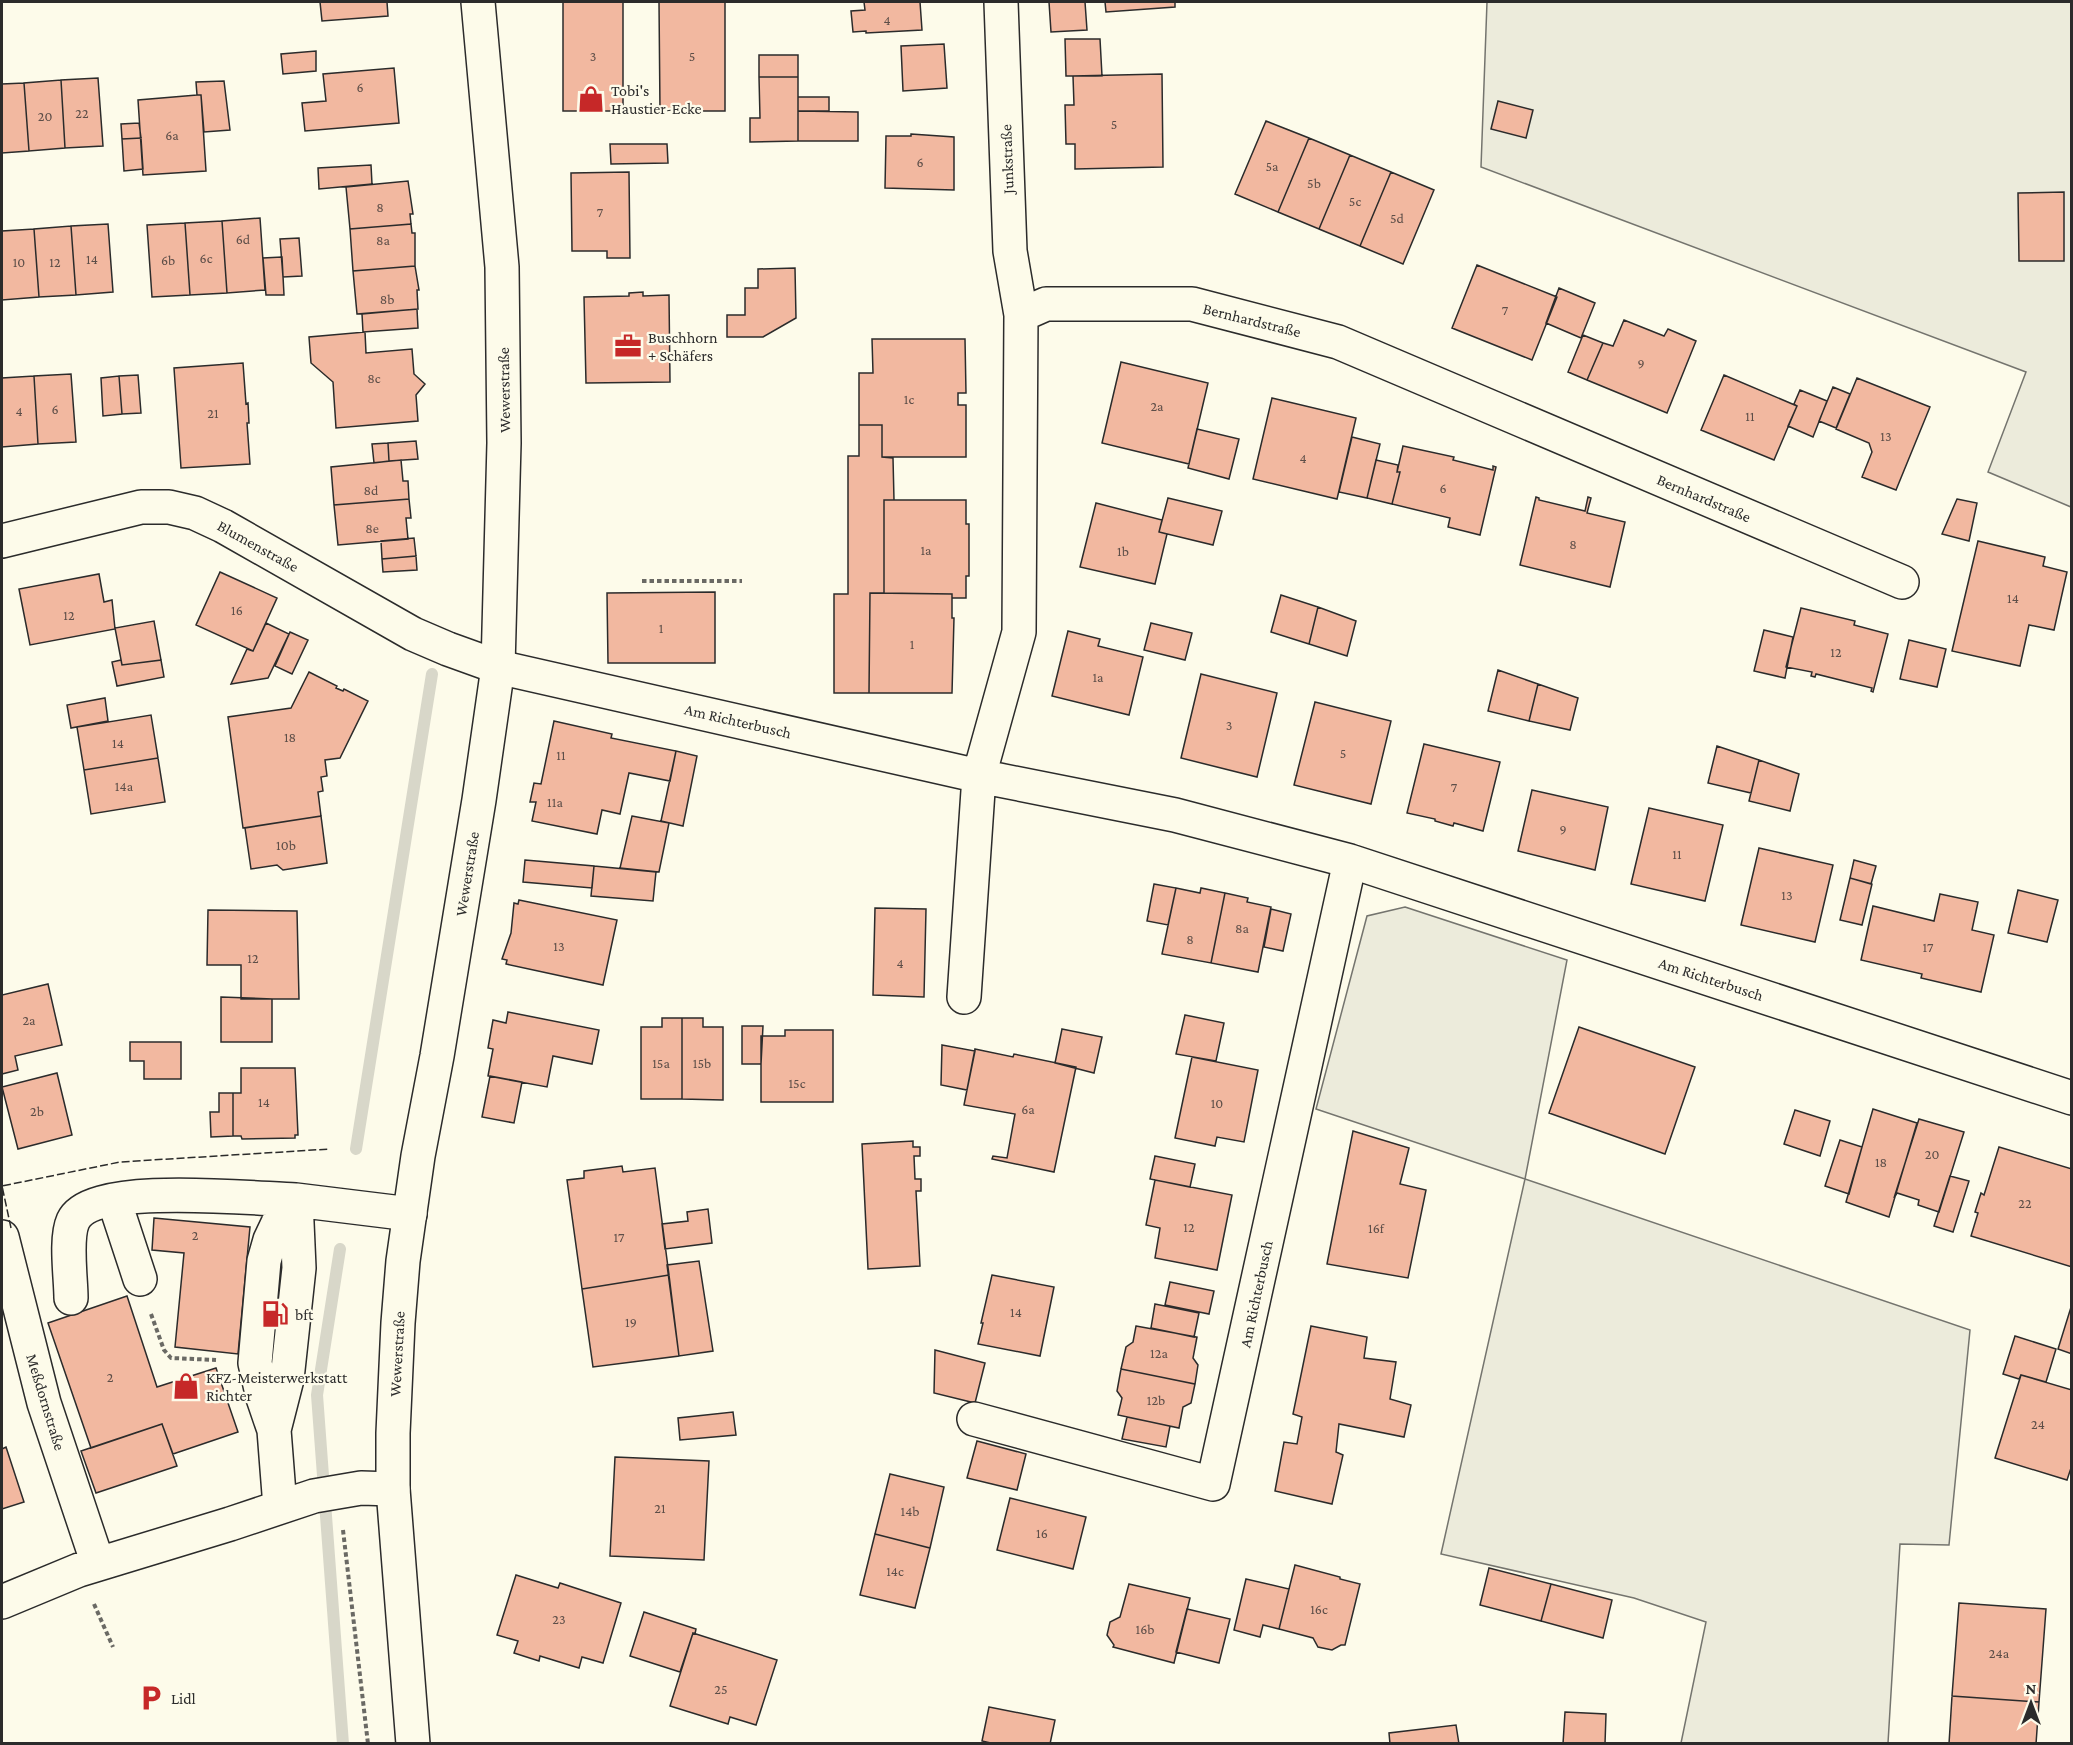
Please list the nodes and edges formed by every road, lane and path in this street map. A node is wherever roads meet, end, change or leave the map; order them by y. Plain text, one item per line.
1 (478, 2) edge
2 (1001, 2) edge
3 (1021, 315) junction
4 (2, 541) edge
5 (642, 581) dead end
6 (742, 581) dead end
7 (1902, 582) dead end
8 (498, 667) junction
9 (979, 776) junction
10 (1350, 861) junction
11 (964, 997) dead end
12 (2072, 1098) edge
13 (114, 1200) junction
14 (296, 1200) junction
15 (410, 1214) junction
16 (2, 1237) edge
17 (140, 1279) joint
18 (72, 1298) dead end
19 (255, 1363) junction
20 (974, 1419) dead end
21 (274, 1431) junction
22 (393, 1489) junction
23 (328, 1493) junction
24 (279, 1507) junction
25 (88, 1567) junction
26 (2, 1602) edge
27 (113, 1647) dead end
28 (368, 1743) edge
29 (413, 1743) edge

1 - 8 street, Wewerstraße
2 - 3 street, Junkstraße
3 - 7 street, Bernhardstraße
3 - 9 street
4 - 8 street, Blumenstraße
5 - 6 path
8 - 9 street, Am Richterbusch
8 - 15 street, Wewerstraße
9 - 10 street, Am Richterbusch
9 - 11 street
10 - 12 street, Am Richterbusch
10 - 20 street, Am Richterbusch
13 - 14 street
13 - 17 street
13 - 18 street
14 - 15 street
14 - 19 street
14 - 21 street
15 - 22 street, Wewerstraße
16 - 25 street, Meßdornstraße
17 - 19 path
19 - 21 street
21 - 24 street
22 - 23 street
22 - 29 street, Wewerstraße
23 - 24 street
23 - 28 path
24 - 25 street
25 - 26 street
25 - 27 path

